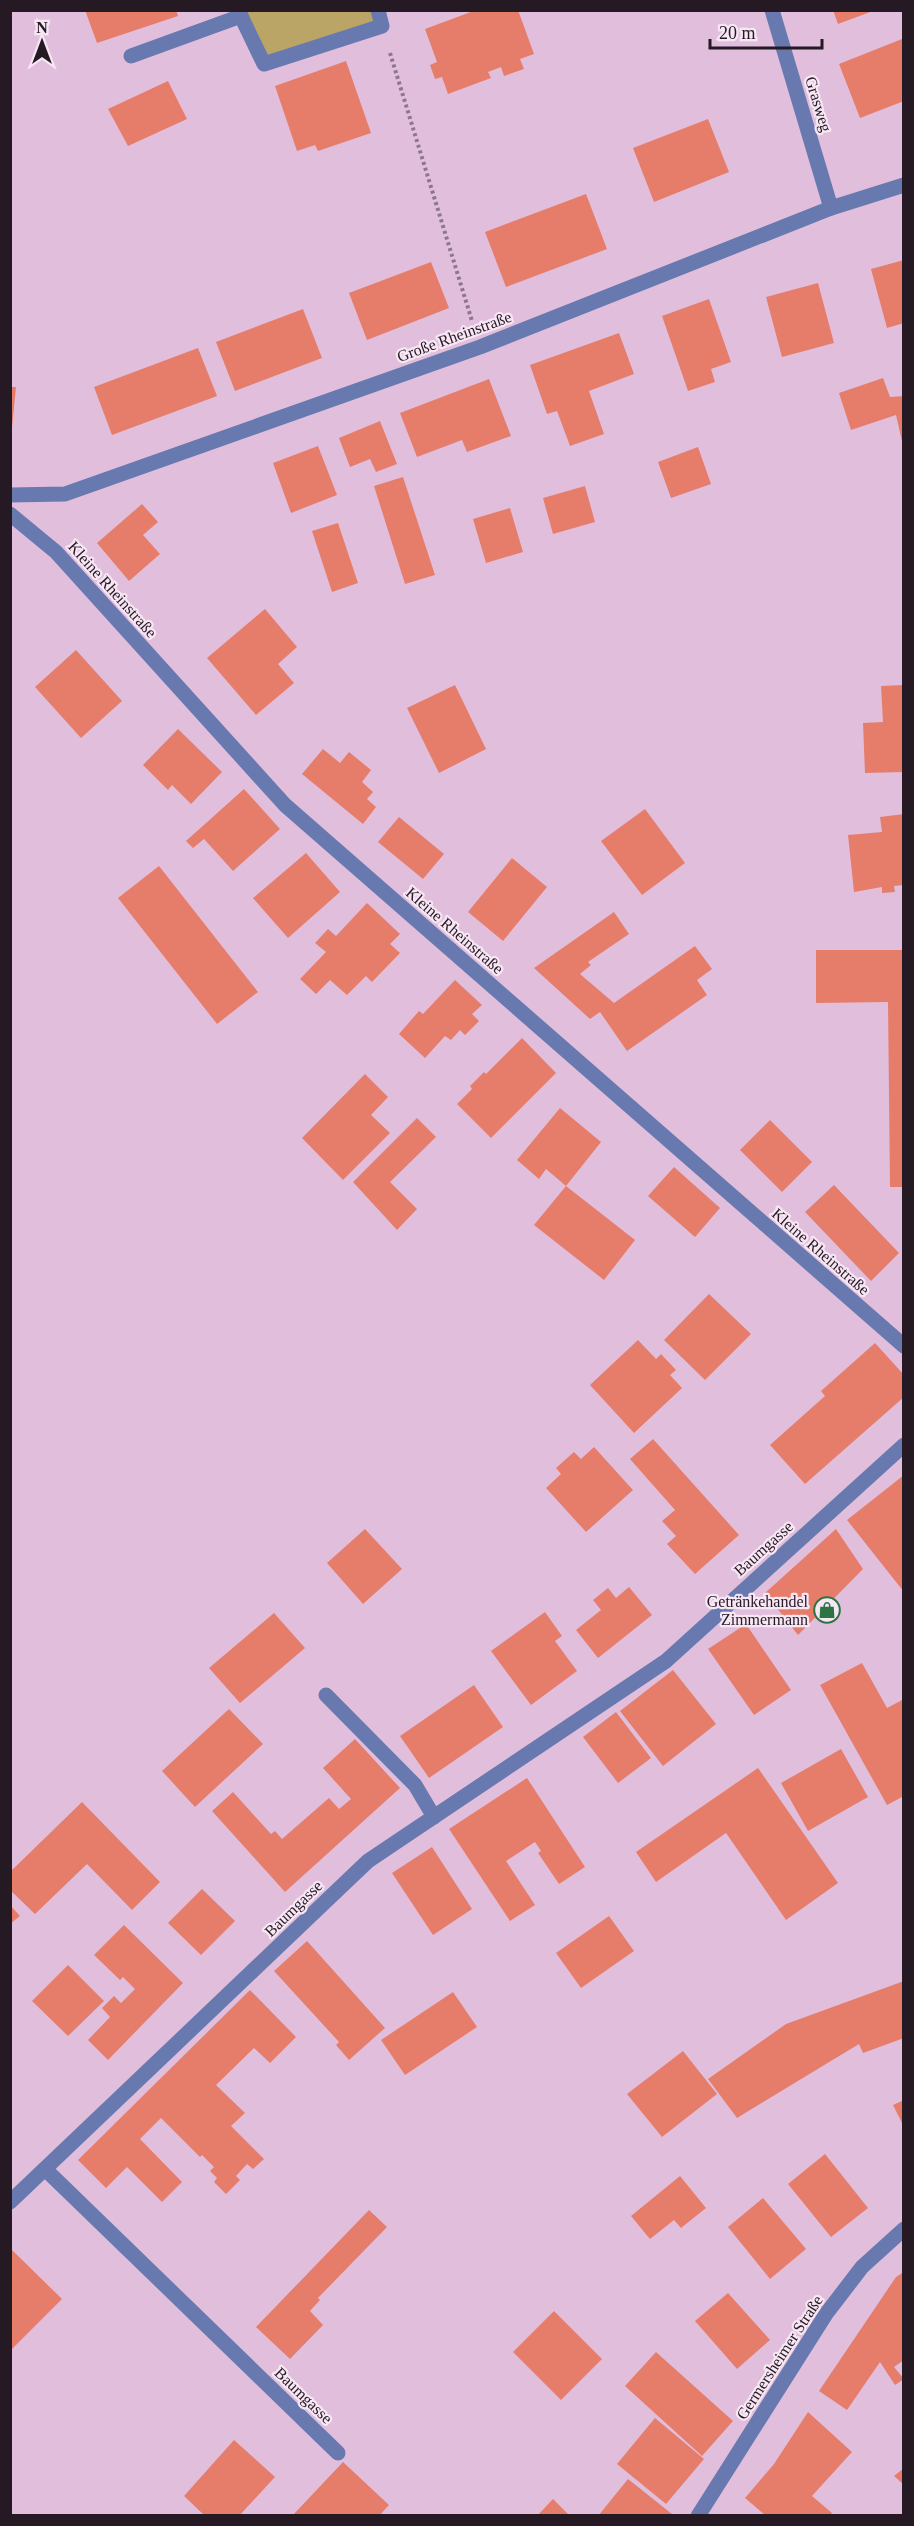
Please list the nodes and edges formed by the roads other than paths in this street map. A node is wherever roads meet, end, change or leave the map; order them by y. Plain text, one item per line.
1 (378, 10) edge
2 (772, 10) edge
3 (239, 13) edge
4 (131, 56) dead end
5 (903, 185) edge
6 (831, 207) junction
7 (10, 495) edge
8 (10, 514) edge
9 (903, 1346) edge
10 (903, 1444) edge
11 (326, 1695) dead end
12 (434, 1817) junction
13 (45, 2169) junction
14 (10, 2202) edge
15 (903, 2229) edge
16 (338, 2453) dead end
17 (698, 2516) edge

1 - 3 street
2 - 6 street, Grasweg
3 - 4 street
5 - 6 street, Große Rheinstraße
6 - 7 street, Große Rheinstraße
8 - 9 street, Kleine Rheinstraße
10 - 12 street, Baumgasse
11 - 12 street
12 - 13 street, Baumgasse
13 - 14 street
13 - 16 street, Baumgasse
15 - 17 street, Germersheimer Straße

